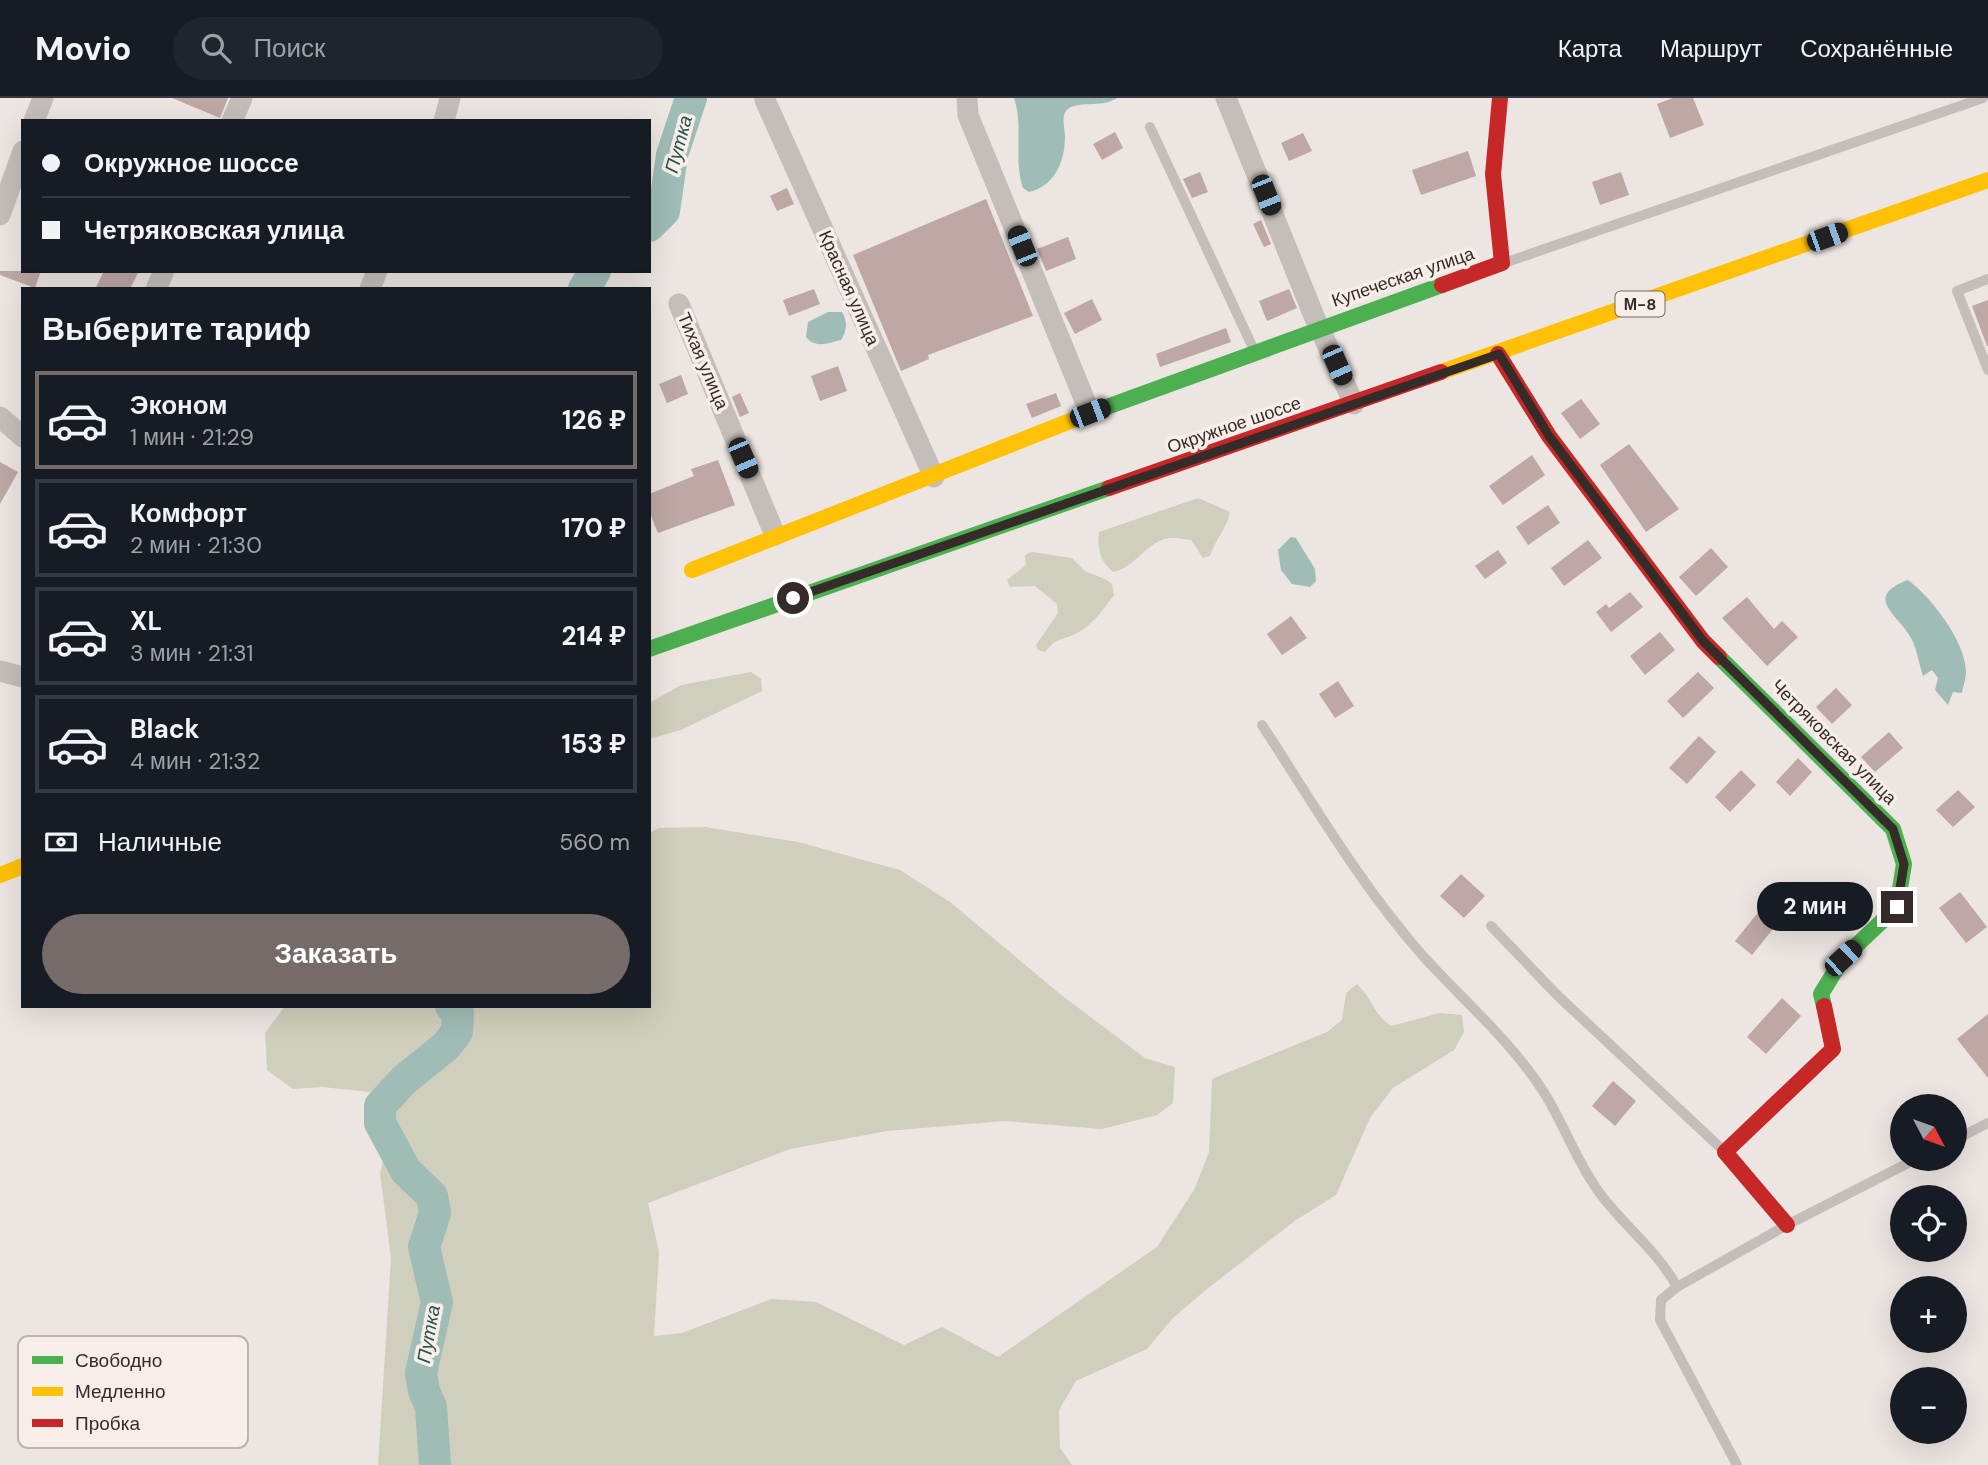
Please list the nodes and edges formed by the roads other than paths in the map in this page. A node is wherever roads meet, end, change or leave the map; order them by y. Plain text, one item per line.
1 (43, 98) edge
2 (242, 98) edge
3 (450, 98) edge
4 (967, 98) edge
5 (1226, 98) edge
6 (1500, 98) edge
7 (1983, 98) edge
8 (765, 100) dead end
9 (35, 119) edge
10 (233, 119) edge
11 (445, 119) edge
12 (1150, 127) dead end
13 (21, 157) edge
14 (1988, 180) edge
15 (1955, 191) junction
16 (1988, 191) edge
17 (0, 215) edge
18 (1502, 263) junction
19 (1988, 279) edge
20 (679, 304) dead end
21 (1319, 327) junction
22 (1254, 350) junction
23 (1499, 354) junction
24 (1988, 370) edge
25 (1354, 404) junction
26 (1090, 413) junction
27 (0, 417) edge
28 (21, 435) edge
29 (934, 477) junction
30 (775, 535) junction
31 (692, 570) dead end
32 (651, 648) edge
33 (0, 671) edge
34 (21, 676) edge
35 (1262, 725) dead end
36 (21, 867) edge
37 (0, 874) edge
38 (1491, 926) dead end
39 (1988, 1123) edge
40 (1967, 1134) edge
41 (1725, 1152) junction
42 (1893, 1171) edge
43 (1787, 1225) junction
44 (1676, 1287) junction
45 (1737, 1465) edge

1 - 9 street
2 - 10 street
3 - 11 street
4 - 26 street
5 - 21 street
6 - 18 street, Купеческая улица
7 - 18 lane
8 - 29 street, Красная улица
12 - 22 lane
13 - 17 street
14 - 15 street, Окружное шоссе / М-8
15 - 16 lane
15 - 23 street, Окружное шоссе / М-8
18 - 21 street, Купеческая улица
19 - 24 lane
20 - 30 street, Тихая улица
21 - 22 street, Купеческая улица
21 - 25 street
22 - 26 street, Купеческая улица
23 - 25 street, Окружное шоссе / М-8
23 - 41 street, Четряковская улица
25 - 32 street, Окружное шоссе / М-8
26 - 29 street, Купеческая улица
27 - 28 street
29 - 30 street, Купеческая улица
30 - 31 street, Купеческая улица
33 - 34 street
35 - 44 lane
36 - 37 street
38 - 41 lane
39 - 40 lane
41 - 43 street
42 - 43 lane
43 - 44 lane
44 - 45 lane

